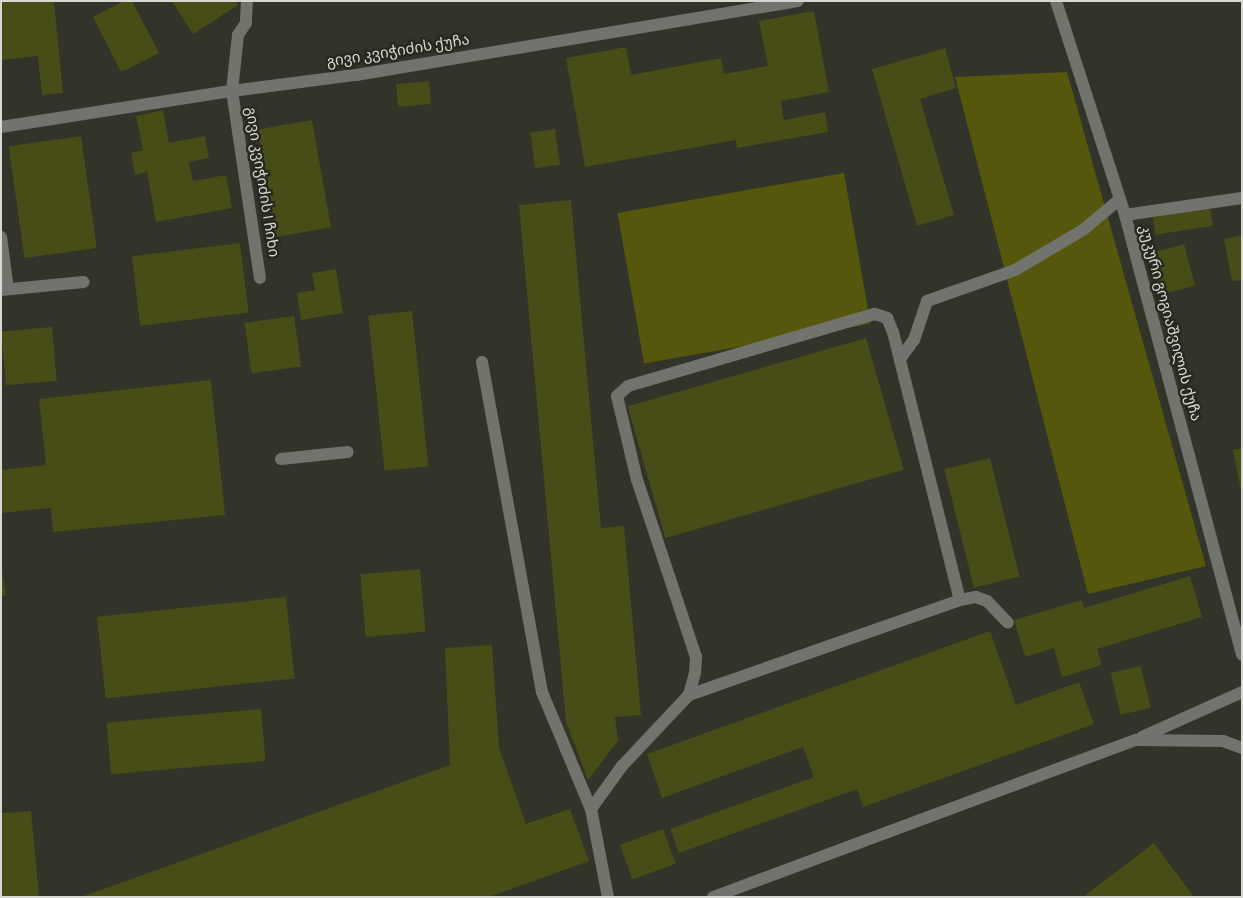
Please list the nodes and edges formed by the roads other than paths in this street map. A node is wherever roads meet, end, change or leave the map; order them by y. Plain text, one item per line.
1 (247, 1) edge
2 (798, 1) edge
3 (1056, 1) edge
4 (232, 91) junction
5 (1, 127) edge
6 (1242, 198) edge
7 (1120, 199) junction
8 (1125, 215) junction
9 (1, 237) edge
10 (260, 278) dead end
11 (84, 282) dead end
12 (4, 289) edge
13 (900, 359) junction
14 (482, 362) dead end
15 (348, 452) dead end
16 (281, 459) dead end
17 (960, 600) junction
18 (1008, 623) dead end
19 (1241, 653) edge
20 (1242, 692) edge
21 (689, 695) junction
22 (1136, 740) junction
23 (1242, 748) edge
24 (591, 809) junction
25 (608, 897) edge
26 (714, 897) edge

1 - 4 street, გივი კვიჭიძის I ჩიხი
2 - 4 street, გივი კვიჭიძის ქუჩა
3 - 7 street, კუკური გოგიაშვილის ქუჩა
4 - 5 street, გივი კვიჭიძის ქუჩა
4 - 10 street, გივი კვიჭიძის I ჩიხი
6 - 8 street
7 - 8 street, კუკური გოგიაშვილის ქუჩა
7 - 13 street
8 - 19 street, კუკური გოგიაშვილის ქუჩა
9 - 12 street
11 - 12 street
13 - 17 street
13 - 21 street
14 - 24 street
15 - 16 street
17 - 18 street
17 - 21 street
20 - 22 street
21 - 24 street
22 - 23 street
22 - 26 street
24 - 25 street

